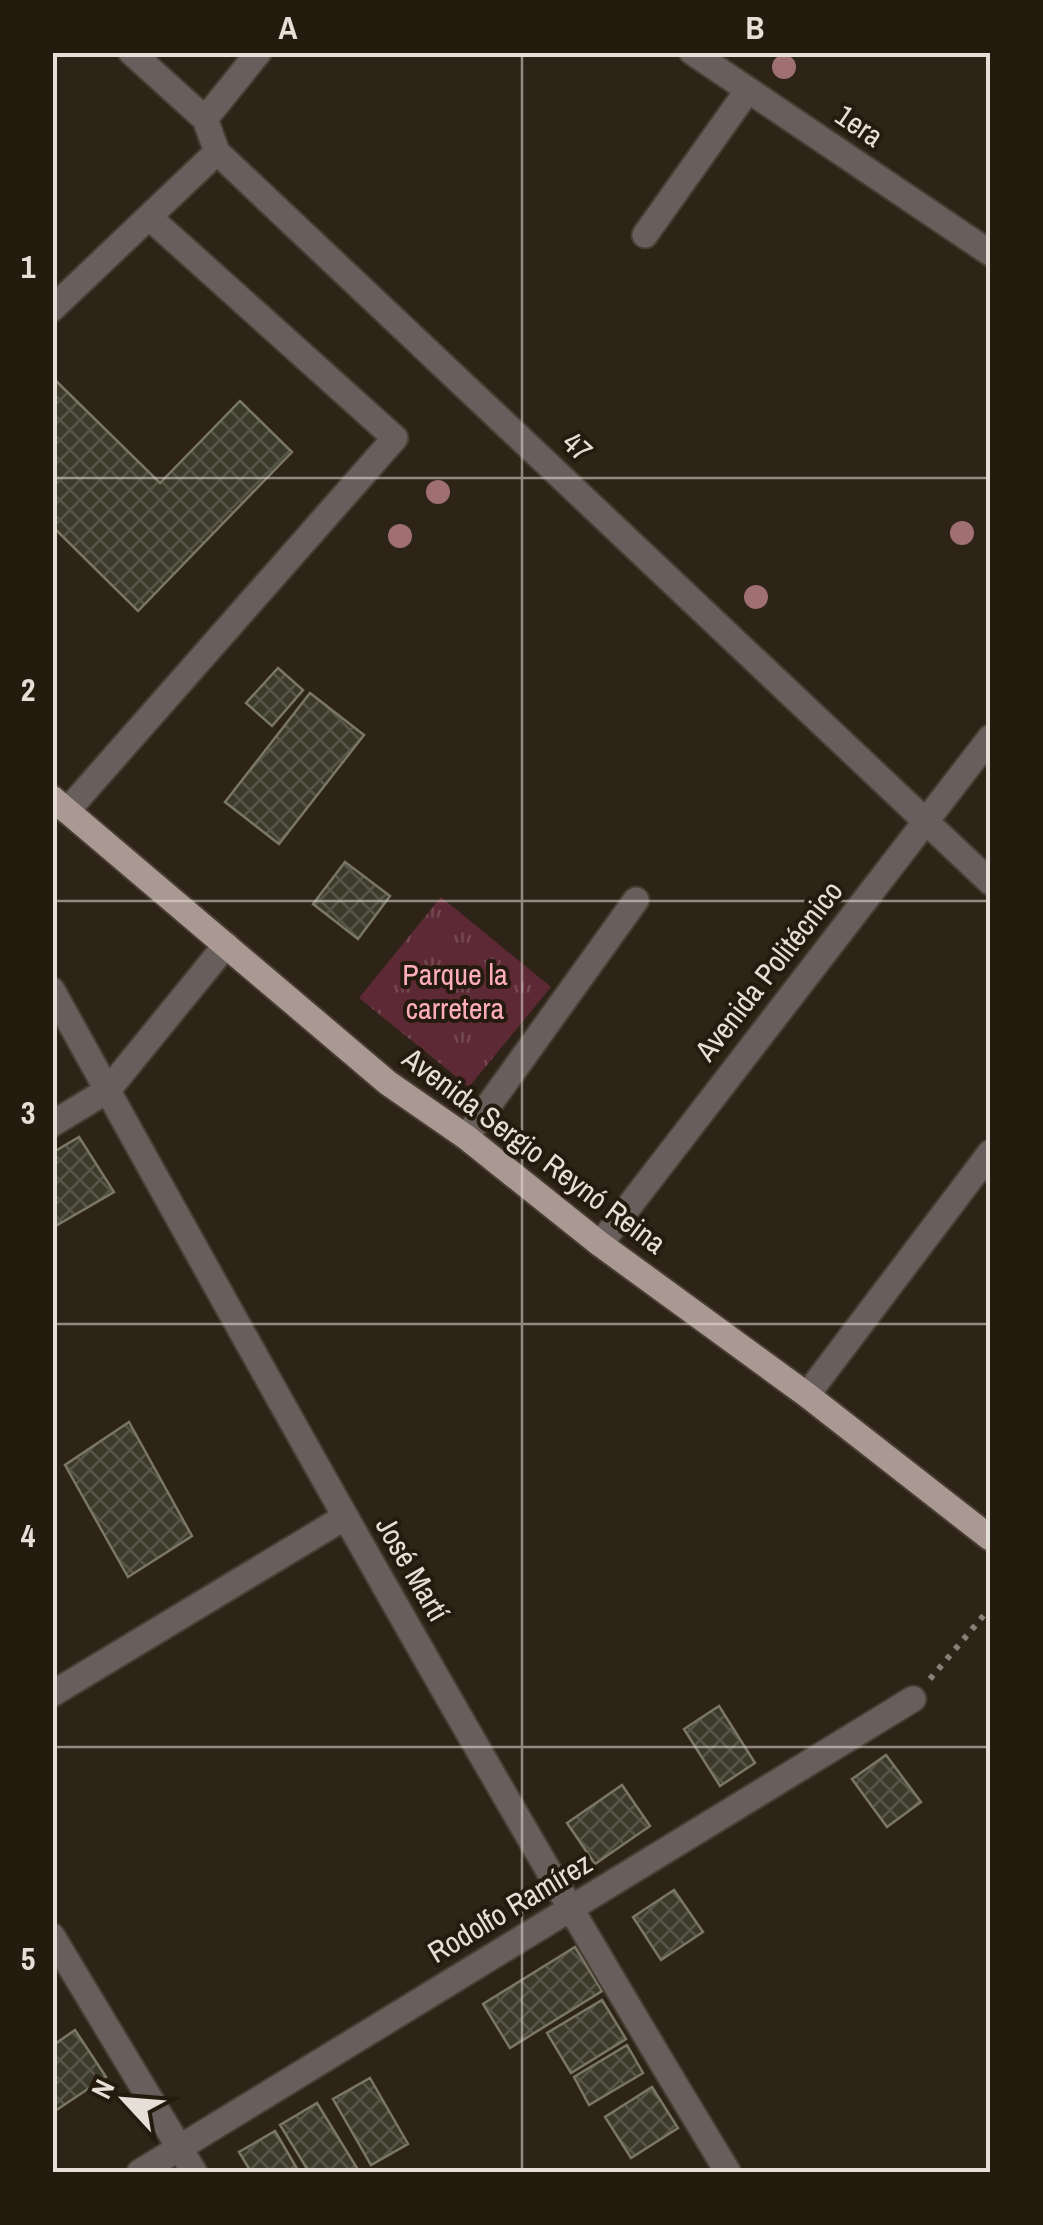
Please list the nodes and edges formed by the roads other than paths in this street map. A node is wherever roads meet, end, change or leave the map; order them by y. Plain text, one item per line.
1 (131, 52) edge
2 (259, 52) edge
3 (692, 52) edge
4 (748, 90) junction
5 (205, 119) junction
6 (217, 152) junction
7 (149, 216) junction
8 (645, 236) dead end
9 (990, 253) edge
10 (52, 309) edge
11 (990, 738) edge
12 (60, 805) edge
13 (926, 821) junction
14 (990, 882) edge
15 (636, 900) dead end
16 (226, 945) junction
17 (52, 990) edge
18 (108, 1090) junction
19 (52, 1124) edge
20 (466, 1137) junction
21 (990, 1153) edge
22 (600, 1244) junction
23 (807, 1396) junction
24 (345, 1517) junction
25 (990, 1538) edge
26 (52, 1694) edge
27 (913, 1699) road end
28 (569, 1910) junction
29 (52, 1936) edge
30 (180, 2148) junction
31 (140, 2172) edge
32 (194, 2172) edge
33 (728, 2172) edge

1 - 5 street, 47
2 - 5 street
3 - 4 street, 1era
4 - 8 street
4 - 9 street, 1era
5 - 6 street, 47
6 - 7 street
6 - 13 street, 47
7 - 10 street
7 - 12 street
11 - 13 street, Avenida Politécnico
12 - 16 main road, Avenida Sergio Reynó Reina
13 - 14 street, 47
13 - 22 street, Avenida Politécnico
15 - 20 street
16 - 18 street
16 - 20 main road, Avenida Sergio Reynó Reina
17 - 18 street, José Martí
18 - 19 street
18 - 24 street, José Martí
20 - 22 main road, Avenida Sergio Reynó Reina
21 - 23 street
22 - 23 main road, Avenida Sergio Reynó Reina
23 - 25 main road, Avenida Sergio Reynó Reina
24 - 26 street
24 - 28 street, José Martí
27 - 28 street, Rodolfo Ramírez
28 - 30 street, Rodolfo Ramírez
28 - 33 street, José Martí
29 - 30 street
30 - 31 street, Rodolfo Ramírez
30 - 32 street

